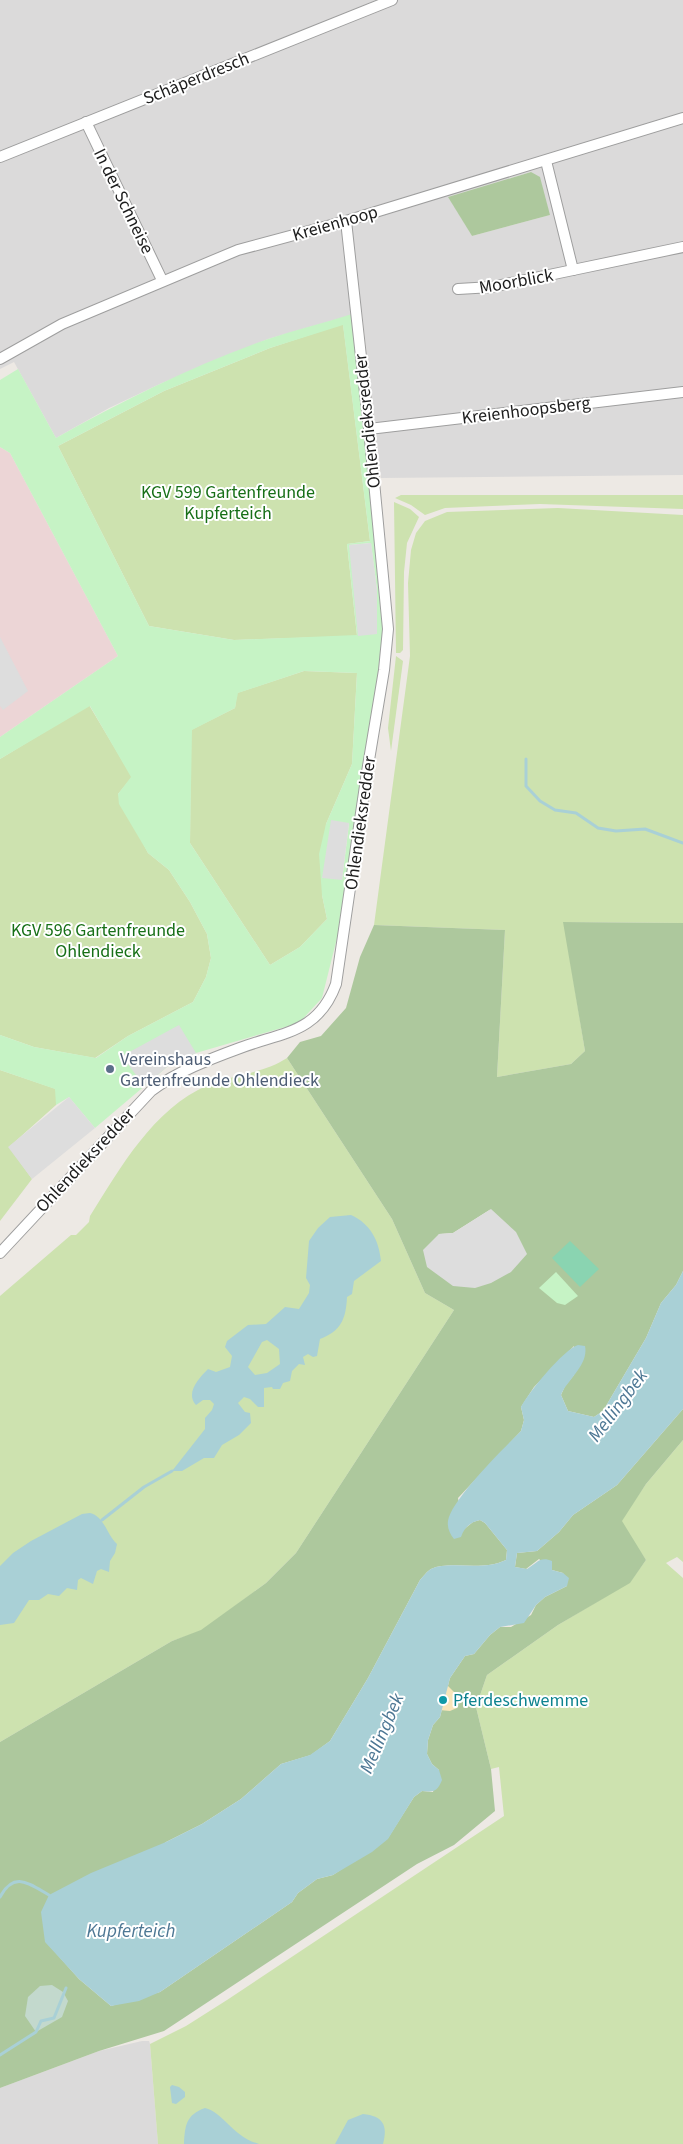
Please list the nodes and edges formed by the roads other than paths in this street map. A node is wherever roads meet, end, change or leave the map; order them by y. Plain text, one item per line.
1 (392, 0) edge
2 (683, 118) edge
3 (86, 122) junction
4 (0, 157) edge
5 (546, 161) junction
6 (346, 221) junction
7 (683, 246) edge
8 (573, 270) junction
9 (162, 280) junction
10 (458, 289) dead end
11 (0, 360) edge
12 (683, 392) edge
13 (369, 429) junction
14 (0, 1253) edge

1 - 3 street, Schäperdresch
2 - 5 street, Kreienhoop
3 - 4 street, Schäperdresch
3 - 9 street, In der Schneise
5 - 6 street, Kreienhoop
5 - 8 street, Moorblick
6 - 9 street, Kreienhoop
6 - 13 street, Ohlendieksredder
7 - 8 street, Moorblick
8 - 10 street, Moorblick
9 - 11 street, Kreienhoop
12 - 13 street, Kreienhoopsberg
13 - 14 street, Ohlendieksredder

